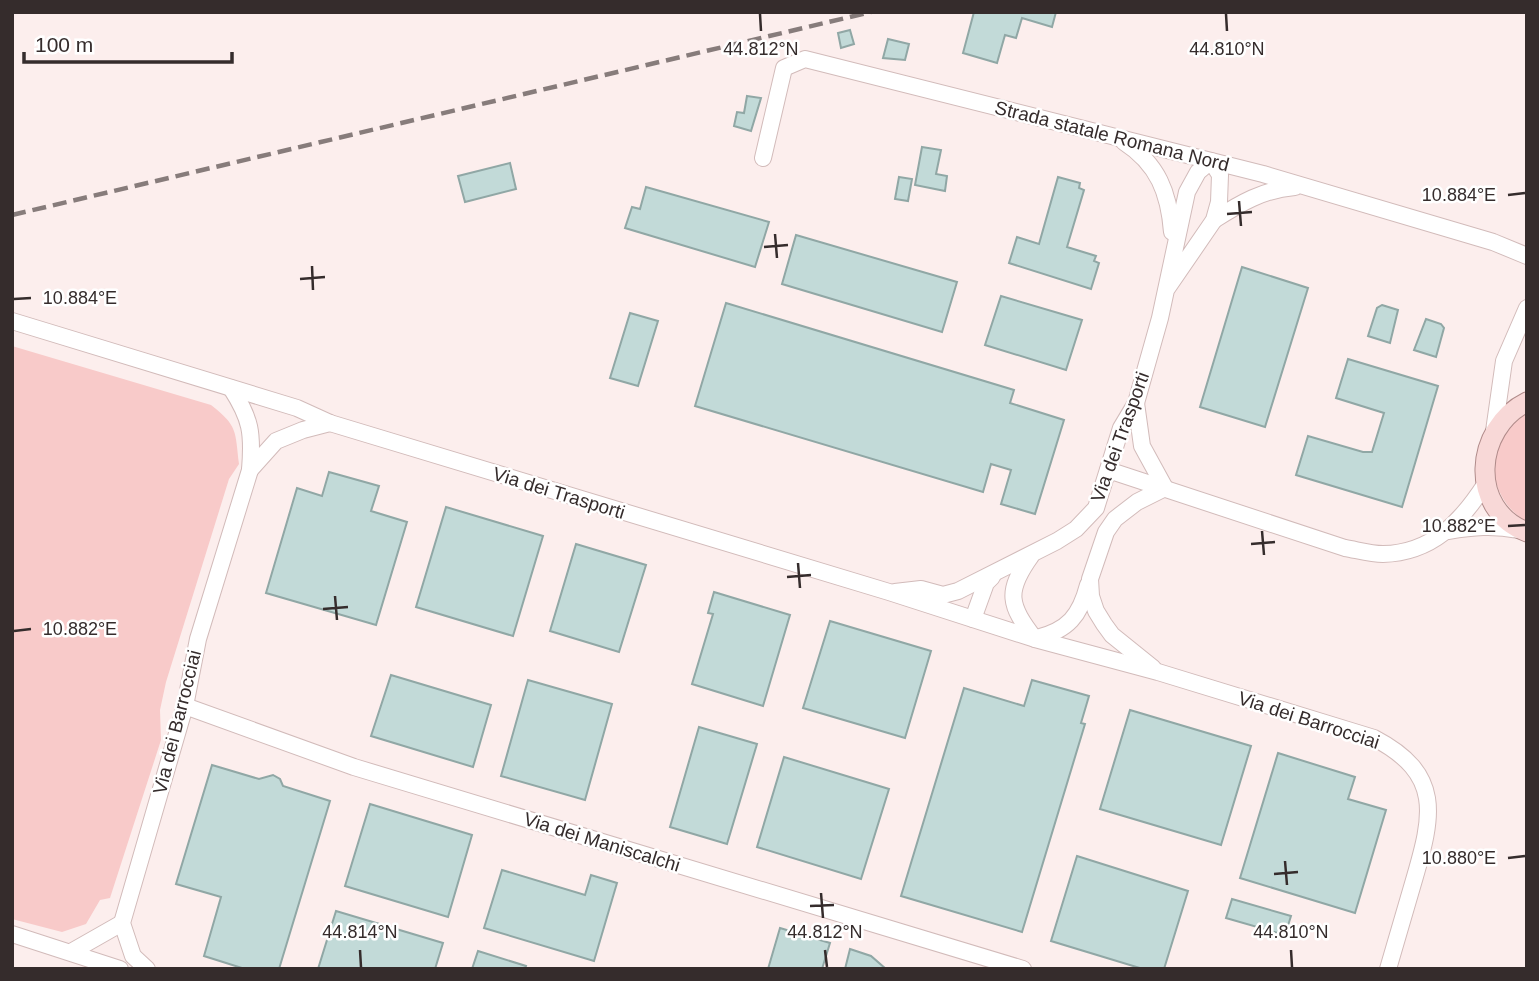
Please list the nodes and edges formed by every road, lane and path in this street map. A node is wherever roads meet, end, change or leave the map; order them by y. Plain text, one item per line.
1 (1116, 137) junction
2 (763, 158) dead end
3 (1211, 161) junction
4 (1305, 186) junction
5 (1214, 220) junction
6 (1173, 256) junction
7 (1527, 256) edge
8 (1166, 290) junction
9 (1527, 308) edge
10 (12, 321) edge
11 (231, 388) junction
12 (1527, 402) edge
13 (1136, 403) junction
14 (330, 423) junction
15 (1494, 430) junction
16 (250, 470) junction
17 (1108, 470) junction
18 (1486, 483) junction
19 (1165, 488) junction
20 (1448, 531) junction
21 (1524, 531) edge
22 (1033, 554) junction
23 (997, 572) junction
24 (1090, 579) junction
25 (889, 592) junction
26 (973, 619) junction
27 (1035, 639) junction
28 (1158, 672) junction
29 (185, 706) junction
30 (122, 923) junction
31 (12, 934) edge
32 (71, 952) junction
33 (120, 969) edge
34 (147, 969) edge
35 (1023, 969) edge
36 (1388, 969) edge

1 - 2 street, Strada statale Romana Nord
1 - 3 street, Strada statale Romana Nord
1 - 6 street, Via dei Trasporti
3 - 4 street, Strada statale Romana Nord
3 - 5 street, Via dei Trasporti
3 - 6 street, Via dei Trasporti
4 - 5 street, Via dei Trasporti
4 - 7 street, Strada statale Romana Nord
5 - 8 street, Via dei Trasporti
6 - 8 street, Via dei Trasporti
8 - 13 street, Via dei Trasporti
9 - 15 street
10 - 11 street, Via dei Trasporti
11 - 14 street, Via dei Trasporti
11 - 16 street, Via dei Barrocciai
12 - 15 main road
13 - 17 street, Via dei Trasporti
13 - 19 street
14 - 16 street, Via dei Barrocciai
14 - 25 street, Via dei Trasporti
15 - 18 main road
16 - 29 street, Via dei Barrocciai
17 - 19 street
17 - 22 street, Via dei Trasporti
18 - 20 street
18 - 21 main road
19 - 20 street
19 - 24 street, Via dei Trasporti
20 - 21 street
22 - 23 street, Via dei Trasporti
22 - 27 street, Via dei Trasporti
23 - 25 street, Via dei Trasporti
23 - 26 street
24 - 27 street, Via dei Trasporti
24 - 28 street
25 - 26 street, Via dei Trasporti
26 - 27 street, Via dei Trasporti
27 - 28 street, Via dei Barrocciai
28 - 36 street, Via dei Barrocciai
29 - 30 street, Via dei Barrocciai
29 - 35 street, Via dei Maniscalchi
30 - 32 street
30 - 34 street
31 - 32 street
32 - 33 street

